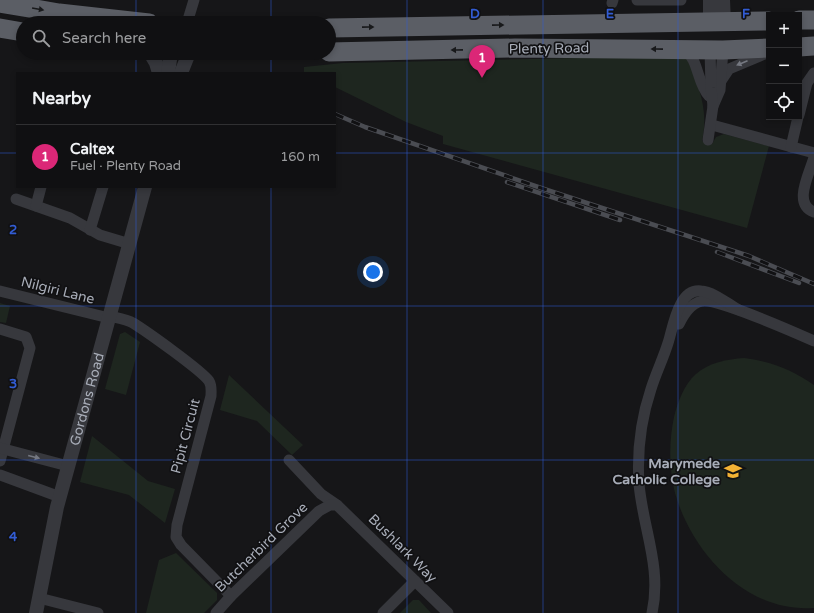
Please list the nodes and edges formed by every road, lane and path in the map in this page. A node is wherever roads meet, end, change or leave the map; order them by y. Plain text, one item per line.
1 (194, 0) edge
2 (637, 0) edge
3 (681, 0) edge
4 (710, 0) edge
5 (723, 0) edge
6 (0, 3) edge
7 (86, 16) edge
8 (190, 16) edge
9 (802, 20) edge
10 (814, 20) edge
11 (766, 21) edge
12 (717, 22) junction
13 (0, 28) edge
14 (336, 28) edge
15 (16, 31) edge
16 (814, 46) edge
17 (802, 47) edge
18 (766, 48) edge
19 (685, 49) junction
20 (716, 49) junction
21 (336, 52) edge
22 (766, 53) edge
23 (154, 60) edge
24 (170, 60) edge
25 (186, 60) edge
26 (159, 72) edge
27 (168, 72) edge
28 (181, 72) edge
29 (814, 74) edge
30 (721, 81) junction
31 (713, 101) junction
32 (802, 104) edge
33 (798, 120) edge
34 (712, 124) junction
35 (708, 140) dead end
36 (791, 147) junction
37 (814, 153) edge
38 (814, 157) edge
39 (42, 188) edge
40 (103, 188) edge
41 (144, 188) edge
42 (16, 199) dead end
43 (36, 206) junction
44 (814, 212) edge
45 (90, 230) junction
46 (130, 244) junction
47 (0, 290) edge
48 (739, 310) junction
49 (109, 317) junction
50 (0, 329) edge
51 (814, 341) edge
52 (668, 344) junction
53 (2, 449) edge
54 (289, 460) dead end
55 (0, 461) edge
56 (68, 466) junction
57 (0, 475) edge
58 (60, 497) junction
59 (333, 505) junction
60 (415, 581) junction
61 (231, 596) junction
62 (39, 598) junction
63 (36, 613) edge
64 (98, 613) edge
65 (216, 613) edge
66 (384, 613) edge
67 (448, 613) edge
68 (652, 613) edge

1 - 8 street
2 - 3 street
4 - 12 street
5 - 12 street
6 -> 7 highway
9 - 10 highway
11 - 12 highway, Plenty Road
14 -> 12 highway, Plenty Road
12 - 20 highway
13 - 15 highway
16 - 17 highway
18 - 20 highway, Plenty Road
19 - 20 highway, Plenty Road
19 -> 21 highway, Plenty Road
19 - 31 street
20 - 30 street
20 - 31 street
22 -> 30 street
23 - 26 street
24 - 27 street
25 - 28 street
29 - 32 street
30 - 31 street
31 - 34 street
33 - 36 street
34 - 35 street
34 - 36 street
36 - 37 street
38 - 44 street
39 - 43 street
40 - 45 street
41 - 46 street, Gordons Road
42 - 43 street
43 - 45 street
45 - 46 street
46 - 49 street, Gordons Road
47 - 49 street, Nilgiri Lane
48 - 51 street
48 - 52 street
48 - 52 street
49 - 56 street, Gordons Road
49 - 61 street, Pipit Circuit
50 - 53 street
52 - 68 street
53 - 55 street
53 -> 56 street
54 - 59 street, Bushlark Way
56 - 58 street, Gordons Road
57 - 58 street
58 - 62 street, Gordons Road
59 - 60 street, Bushlark Way
59 - 61 street, Butcherbird Grove
60 - 66 street
60 - 67 street, Bushlark Way
61 - 65 street, Butcherbird Grove
62 - 63 street, Gordons Road
62 - 64 street

